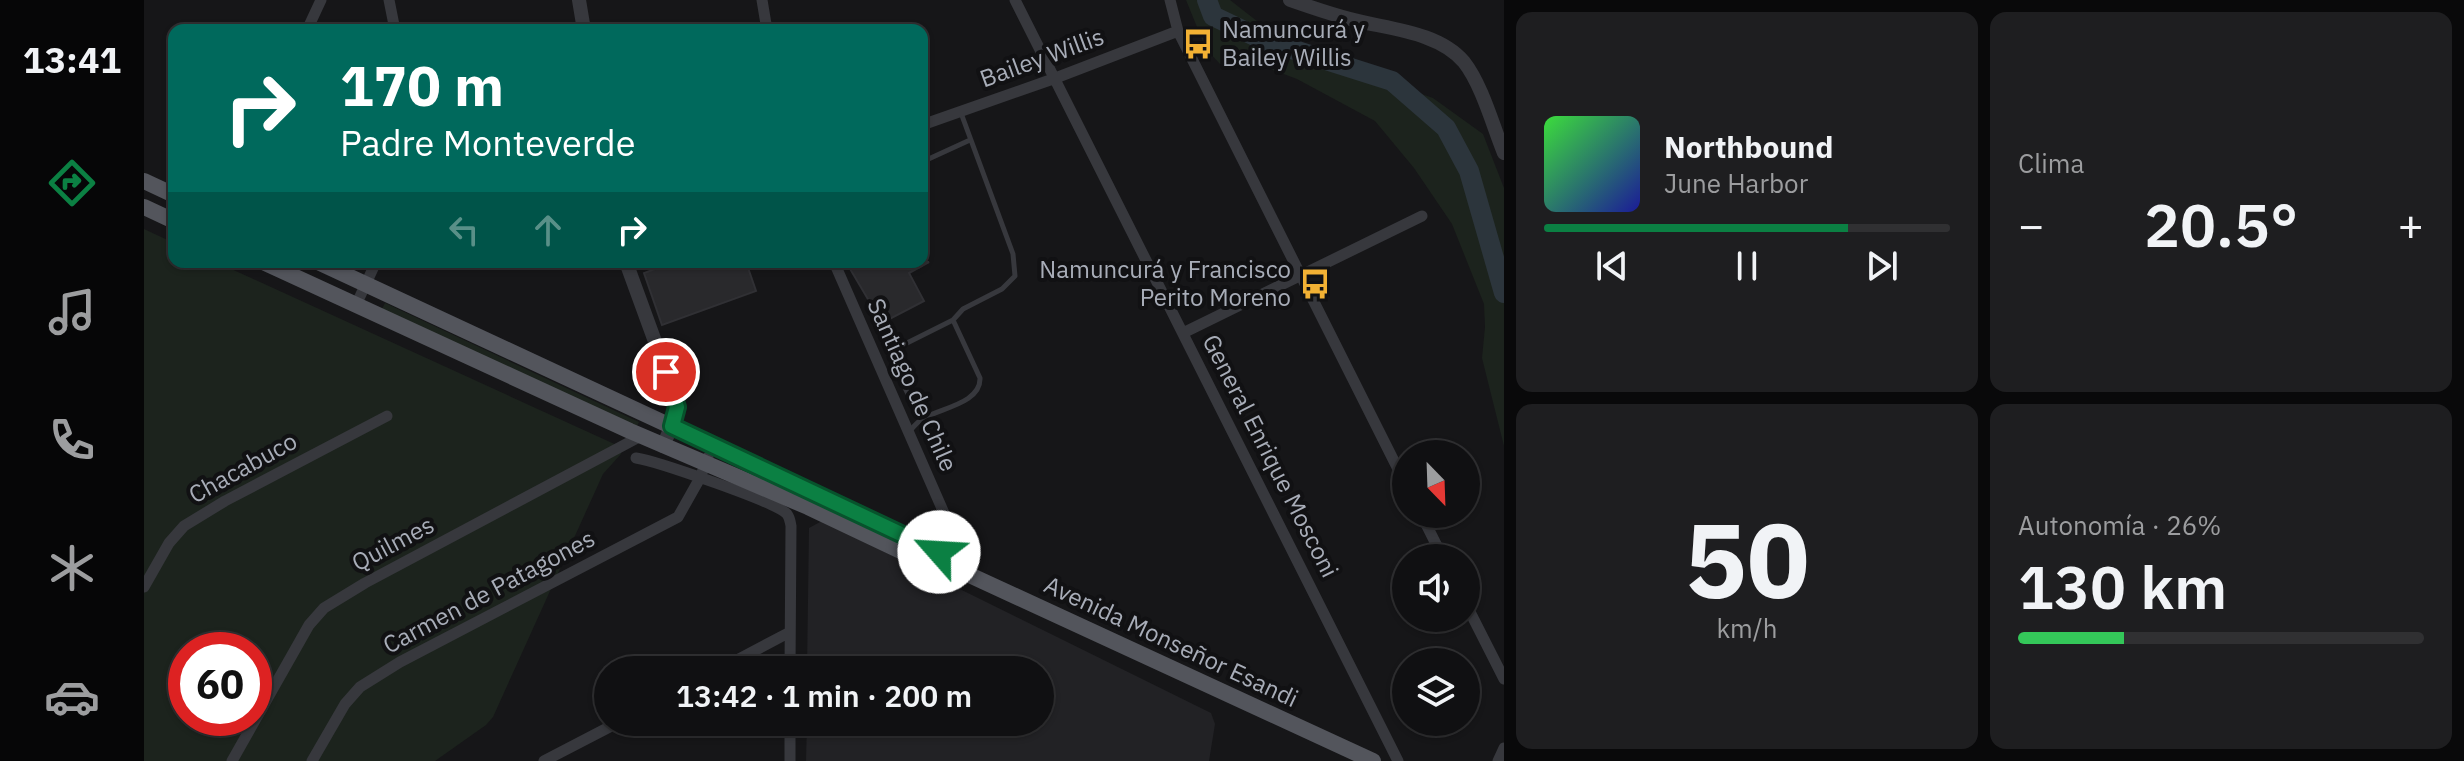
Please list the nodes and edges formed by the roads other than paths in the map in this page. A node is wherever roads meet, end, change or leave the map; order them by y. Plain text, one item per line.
1 (321, 0) edge
2 (389, 0) edge
3 (579, 0) edge
4 (762, 0) edge
5 (1015, 0) edge
6 (1170, 0) edge
7 (1290, 0) edge
8 (310, 24) edge
9 (394, 24) edge
10 (583, 24) edge
11 (766, 24) edge
12 (1178, 31) junction
13 (1053, 79) junction
14 (960, 112) junction
15 (928, 123) edge
16 (970, 140) junction
17 (1504, 153) edge
18 (928, 159) edge
19 (144, 181) edge
20 (168, 192) edge
21 (144, 207) edge
22 (1422, 216) dead end
23 (168, 218) edge
24 (276, 268) edge
25 (331, 268) edge
26 (373, 268) edge
27 (628, 268) edge
28 (837, 268) edge
29 (1300, 275) junction
30 (366, 284) junction
31 (356, 305) junction
32 (953, 320) junction
33 (1183, 333) junction
34 (387, 416) dead end
35 (920, 419) junction
36 (672, 426) junction
37 (909, 432) junction
38 (641, 436) junction
39 (712, 445) junction
40 (663, 446) junction
41 (1392, 457) edge
42 (636, 458) dead end
43 (703, 471) junction
44 (955, 569) junction
45 (144, 587) edge
46 (790, 632) junction
47 (1480, 632) edge
48 (745, 656) edge
49 (790, 656) edge
50 (1504, 679) edge
51 (594, 735) edge
52 (790, 736) edge
53 (1504, 748) edge
54 (232, 761) edge
55 (312, 761) edge
56 (544, 761) edge
57 (790, 761) edge
58 (1373, 761) edge
59 (1398, 761) edge
60 (1498, 761) edge

1 - 8 street
2 - 9 street
3 - 10 street
4 - 11 street
5 - 13 street, General Enrique Mosconi
6 - 12 street
7 - 17 street
12 - 13 street, Bailey Willis
12 - 29 street
13 - 14 street, Bailey Willis
13 - 33 street, General Enrique Mosconi
14 - 15 street, Bailey Willis
14 - 16 lane
16 - 18 lane
16 - 32 lane
19 - 20 main road
21 - 23 main road
22 - 29 street
24 - 31 main road, Avenida Monseñor Esandi
25 - 30 main road, Avenida Monseñor Esandi
26 - 30 street
27 - 36 street
28 - 37 street, Santiago de Chile
29 - 33 street
29 - 41 street
30 - 31 street
30 - 36 main road, Avenida Monseñor Esandi
31 - 38 main road, Avenida Monseñor Esandi
32 - 35 lane
32 - 35 lane
33 - 59 street, General Enrique Mosconi
34 - 45 street, Chacabuco
35 - 37 lane
36 - 39 main road, Avenida Monseñor Esandi
36 - 40 street
37 - 44 street, Santiago de Chile
38 - 40 main road, Avenida Monseñor Esandi
38 - 54 street, Quilmes
39 - 43 street, Carmen de Patagones
39 - 44 main road, Avenida Monseñor Esandi
40 - 43 main road, Avenida Monseñor Esandi
42 - 43 street
43 - 44 main road, Avenida Monseñor Esandi
43 - 46 street
43 - 55 street, Carmen de Patagones
44 - 58 main road, Avenida Monseñor Esandi
46 - 48 street
46 - 49 street
47 - 50 street
51 - 56 street
52 - 57 street
53 - 60 street

